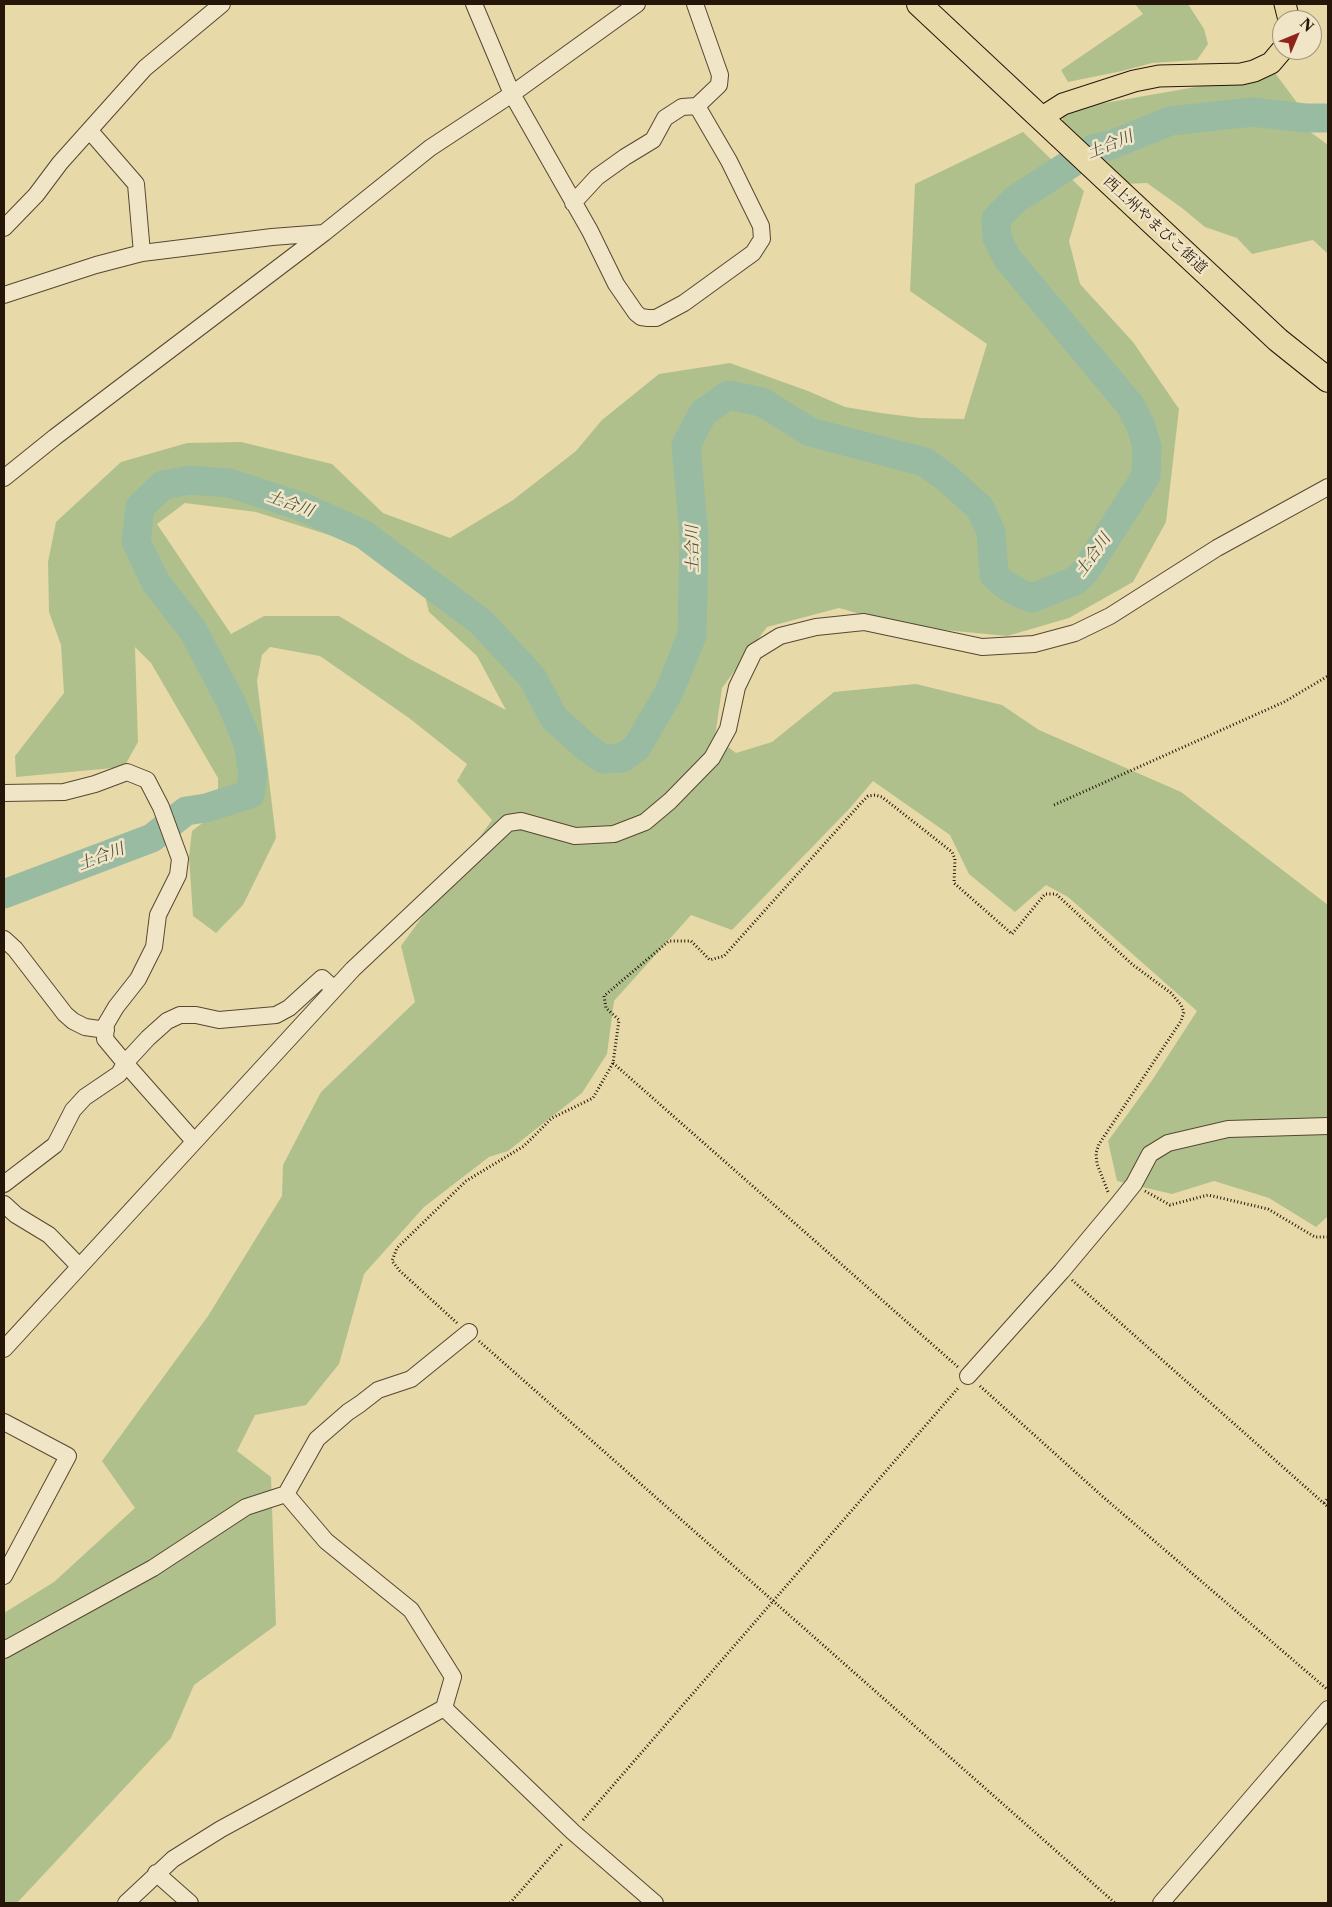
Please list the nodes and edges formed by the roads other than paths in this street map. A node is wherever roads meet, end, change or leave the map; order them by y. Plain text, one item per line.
1 (222, 4) edge
2 (474, 4) edge
3 (637, 4) edge
4 (695, 4) edge
5 (919, 4) edge
6 (1274, 60) edge
7 (512, 94) junction
8 (697, 106) junction
9 (1041, 118) junction
10 (90, 131) junction
11 (573, 203) junction
12 (4, 228) edge
13 (324, 234) junction
14 (142, 253) junction
15 (4, 295) edge
16 (1328, 380) edge
17 (4, 478) edge
18 (1328, 487) edge
19 (4, 793) edge
20 (4, 939) edge
21 (334, 989) junction
22 (106, 1030) junction
23 (125, 1064) junction
24 (1328, 1126) edge
25 (194, 1141) junction
26 (4, 1184) edge
27 (4, 1204) edge
28 (79, 1266) junction
29 (469, 1332) road end
30 (4, 1348) edge
31 (968, 1376) road end
32 (4, 1422) edge
33 (286, 1494) junction
34 (4, 1576) edge
35 (4, 1650) edge
36 (444, 1708) junction
37 (1328, 1709) edge
38 (156, 1874) junction
39 (126, 1903) edge
40 (190, 1903) edge
41 (655, 1903) edge
42 (1161, 1903) edge

1 - 10 street
2 - 7 street
3 - 7 street
4 - 8 street
5 - 9 highway, 西上州やまびこ街道
6 - 9 main road
7 - 11 street
7 - 13 street
8 - 11 street
8 - 11 street
9 - 16 highway, 西上州やまびこ街道
10 - 12 street
10 - 14 street
13 - 14 street
13 - 17 street
14 - 15 street
18 - 21 street
19 - 22 street
20 - 22 street
21 - 23 street
21 - 25 street
22 - 23 street
23 - 25 street
23 - 26 street
24 - 31 street
25 - 28 street
27 - 28 street
28 - 30 street
29 - 33 street
32 - 34 street
33 - 35 street
33 - 36 street
36 - 38 street
36 - 41 street
37 - 42 street
38 - 39 street
38 - 40 street

